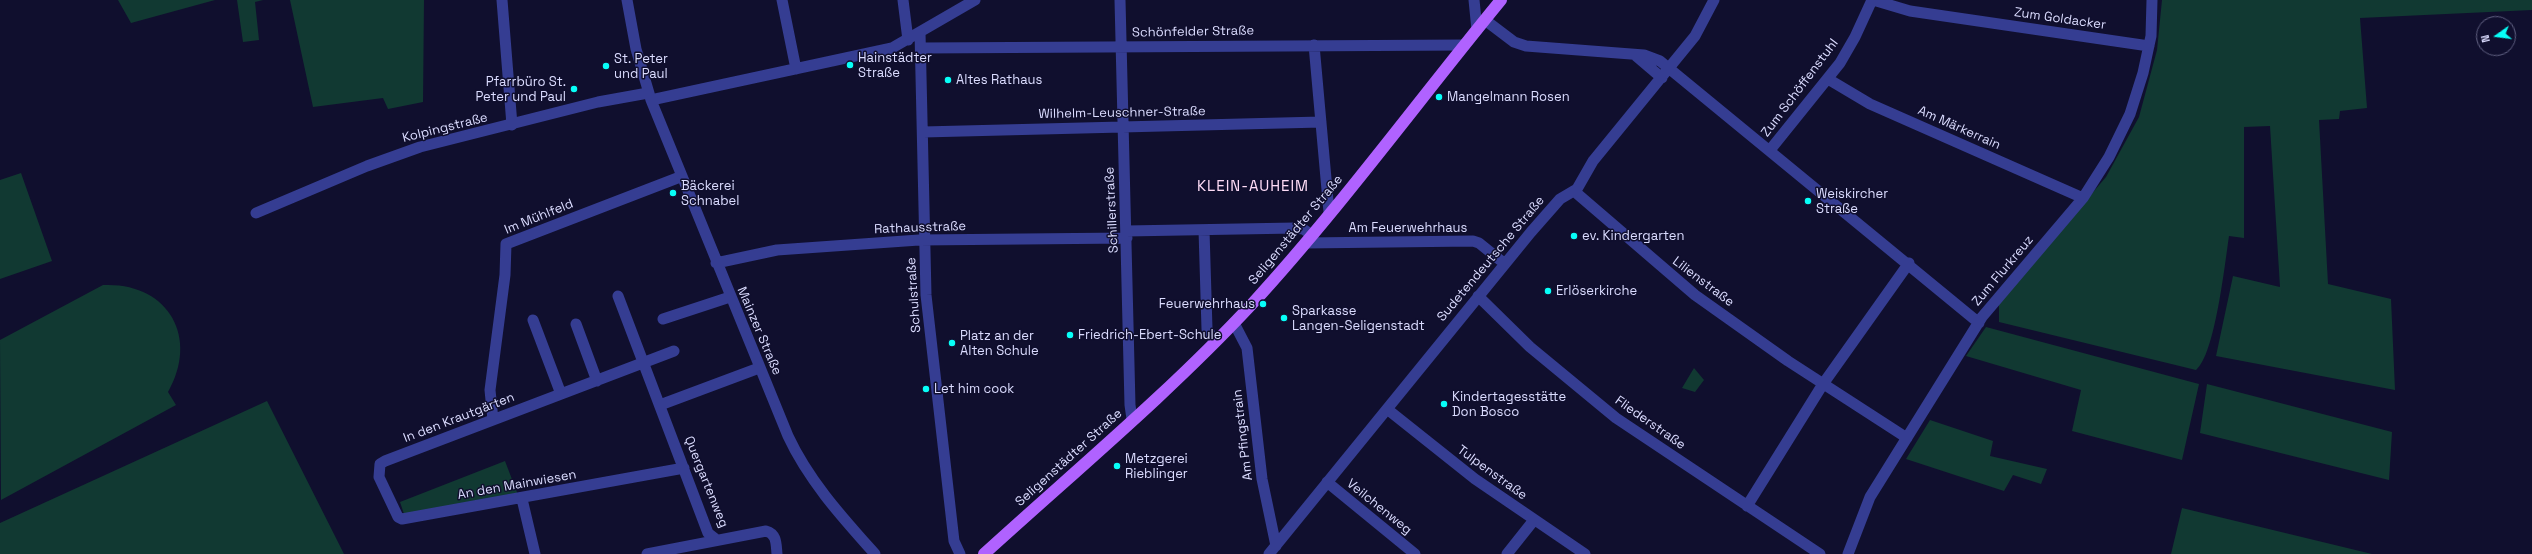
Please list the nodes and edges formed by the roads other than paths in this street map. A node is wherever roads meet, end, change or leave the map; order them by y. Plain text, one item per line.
1 (502, 0) edge
2 (627, 0) edge
3 (782, 0) edge
4 (903, 0) edge
5 (975, 0) edge
6 (1120, 0) edge
7 (1474, 0) edge
8 (1501, 0) edge
9 (1714, 0) edge
10 (1872, 0) edge
11 (2152, 0) edge
12 (1485, 20) junction
13 (1477, 30) junction
14 (920, 32) junction
15 (908, 40) junction
16 (1314, 45) junction
17 (1464, 45) junction
18 (2149, 46) junction
19 (1122, 47) junction
20 (921, 48) junction
21 (1636, 55) junction
22 (1670, 68) junction
23 (796, 69) junction
24 (1662, 78) junction
25 (1828, 79) junction
26 (649, 96) junction
27 (1321, 122) junction
28 (512, 125) junction
29 (1123, 127) junction
30 (923, 136) junction
31 (1770, 150) junction
32 (680, 177) junction
33 (1574, 191) junction
34 (2083, 198) junction
35 (1329, 212) junction
36 (256, 213) dead end
37 (1204, 230) junction
38 (1126, 235) junction
39 (1308, 239) junction
40 (924, 241) junction
41 (716, 263) junction
42 (1909, 263) junction
43 (1505, 264) junction
44 (618, 296) dead end
45 (1478, 296) junction
46 (730, 297) junction
47 (663, 319) dead end
48 (533, 320) dead end
49 (1234, 322) junction
50 (1979, 323) junction
51 (576, 324) dead end
52 (1216, 342) junction
53 (674, 352) dead end
54 (644, 363) junction
55 (759, 368) junction
56 (597, 381) junction
57 (1823, 384) junction
58 (561, 394) junction
59 (660, 405) junction
60 (1387, 408) junction
61 (1132, 419) junction
62 (493, 420) junction
63 (1907, 438) junction
64 (684, 468) junction
65 (379, 477) joint
66 (1326, 482) junction
67 (522, 499) junction
68 (1747, 506) junction
69 (1534, 520) junction
70 (717, 540) junction
71 (1272, 550) edge
72 (535, 554) edge
73 (647, 554) edge
74 (778, 554) edge
75 (875, 554) edge
76 (960, 554) edge
77 (984, 554) edge
78 (1415, 554) edge
79 (1507, 554) edge
80 (1584, 554) edge
81 (1820, 554) edge
82 (1848, 554) edge

1 - 28 street
2 - 26 street, Mainzer Straße
3 - 23 street
4 - 15 street
5 - 14 street
6 - 19 street, Schillerstraße
7 - 13 street
8 - 12 main road, Seligenstädter Straße
9 - 22 street, Sudetendeutsche Straße
10 - 18 street, Zum Goldacker
10 - 25 street, Zum Schöffenstuhl
11 - 18 street, Zum Flurkreuz
12 - 13 main road, Seligenstädter Straße
12 - 21 street
13 - 17 main road, Seligenstädter Straße
14 - 15 street
14 - 20 street, Schulstraße
15 - 23 street
16 - 17 street, Schönfelder Straße
16 - 19 street, Schönfelder Straße
16 - 27 street
17 - 35 main road, Seligenstädter Straße
18 - 34 street, Zum Flurkreuz
19 - 20 street, Schönfelder Straße
19 - 29 street, Schillerstraße
20 - 30 street, Schulstraße
21 - 22 street
21 - 24 street
22 - 24 street, Sudetendeutsche Straße
22 - 31 street
23 - 26 street
24 - 33 street, Sudetendeutsche Straße
25 - 31 street, Zum Schöffenstuhl
25 - 34 street, Am Märkerrain
26 - 28 street, Kolpingstraße
26 - 32 street, Mainzer Straße
27 - 29 street, Wilhelm-Leuschner-Straße
27 - 35 street
28 - 36 street, Kolpingstraße
29 - 30 street, Wilhelm-Leuschner-Straße
29 - 38 street, Schillerstraße
30 - 40 street, Schulstraße
31 - 42 street
32 - 41 street, Mainzer Straße
32 - 62 street, Im Mühlfeld
33 - 43 street, Sudetendeutsche Straße
33 - 57 street, Lilienstraße
34 - 50 street, Zum Flurkreuz
35 - 39 main road, Seligenstädter Straße
37 - 38 street, Rathausstraße
37 - 39 street, Rathausstraße
37 - 52 street
38 - 40 street, Rathausstraße
38 - 61 street, Schillerstraße
39 - 43 street, Am Feuerwehrhaus
39 - 49 main road, Seligenstädter Straße
40 - 41 street, Rathausstraße
40 - 76 street, Schulstraße
41 - 46 street, Mainzer Straße
42 - 50 street
42 - 57 street
43 - 45 street, Sudetendeutsche Straße
44 - 54 street
45 - 60 street, Sudetendeutsche Straße
45 - 68 street, Fliederstraße
46 - 47 street
46 - 55 street, Mainzer Straße
48 - 58 street
49 - 52 main road, Seligenstädter Straße
49 - 71 street, Am Pfingstrain
50 - 63 street, Zum Flurkreuz
51 - 56 street
52 - 61 main road, Seligenstädter Straße
53 - 54 street, In den Krautgärten
54 - 56 street, In den Krautgärten
54 - 59 street, Quergartenweg
55 - 59 street
55 - 75 street, Mainzer Straße
56 - 58 street, In den Krautgärten
57 - 63 street, Lilienstraße
57 - 68 street
58 - 62 street, In den Krautgärten
59 - 64 street, Quergartenweg
60 - 66 street, Sudetendeutsche Straße
60 - 69 street, Tulpenstraße
61 - 77 main road, Seligenstädter Straße
62 - 65 street, In den Krautgärten
63 - 82 street, Zum Flurkreuz
64 - 67 street, An den Mainwiesen
64 - 70 street, Quergartenweg
65 - 67 street, An den Mainwiesen
66 - 71 street, Sudetendeutsche Straße
66 - 78 street, Veilchenweg
67 - 72 street
68 - 81 street, Fliederstraße
69 - 79 street
69 - 80 street, Tulpenstraße
70 - 73 street
70 - 74 street, Quergartenweg

